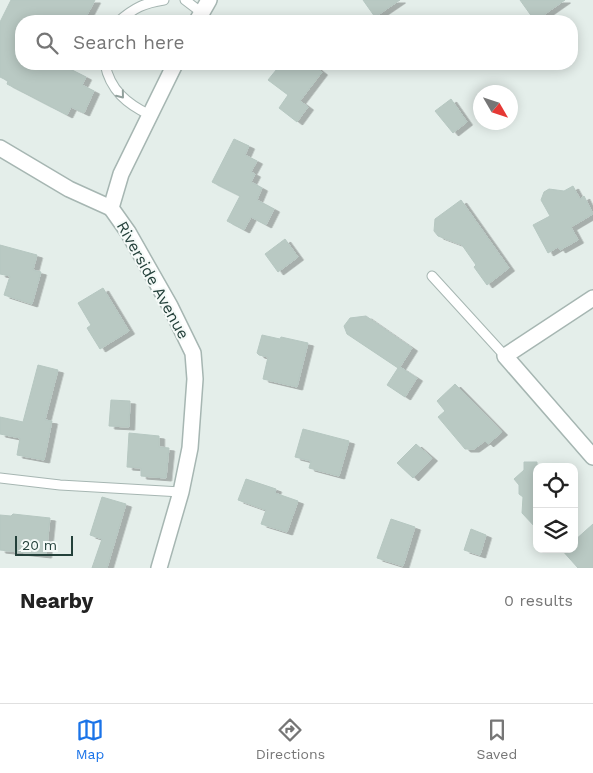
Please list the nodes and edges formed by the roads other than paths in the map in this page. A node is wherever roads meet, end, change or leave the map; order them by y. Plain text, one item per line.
1 (164, 0) edge
2 (185, 0) edge
3 (203, 11) edge
4 (126, 15) edge
5 (107, 70) edge
6 (173, 70) edge
7 (150, 114) junction
8 (0, 148) edge
9 (111, 208) junction
10 (432, 276) dead end
11 (593, 298) edge
12 (505, 356) junction
13 (593, 457) edge
14 (0, 478) edge
15 (181, 492) junction
16 (159, 568) edge

1 - 4 lane
2 - 3 lane
5 -> 7 lane
6 - 7 street, Riverside Avenue
7 - 9 street, Riverside Avenue
8 - 9 street
9 - 15 street, Riverside Avenue
10 - 12 lane
11 - 12 street
12 - 13 street
14 - 15 lane
15 - 16 street, Riverside Avenue

